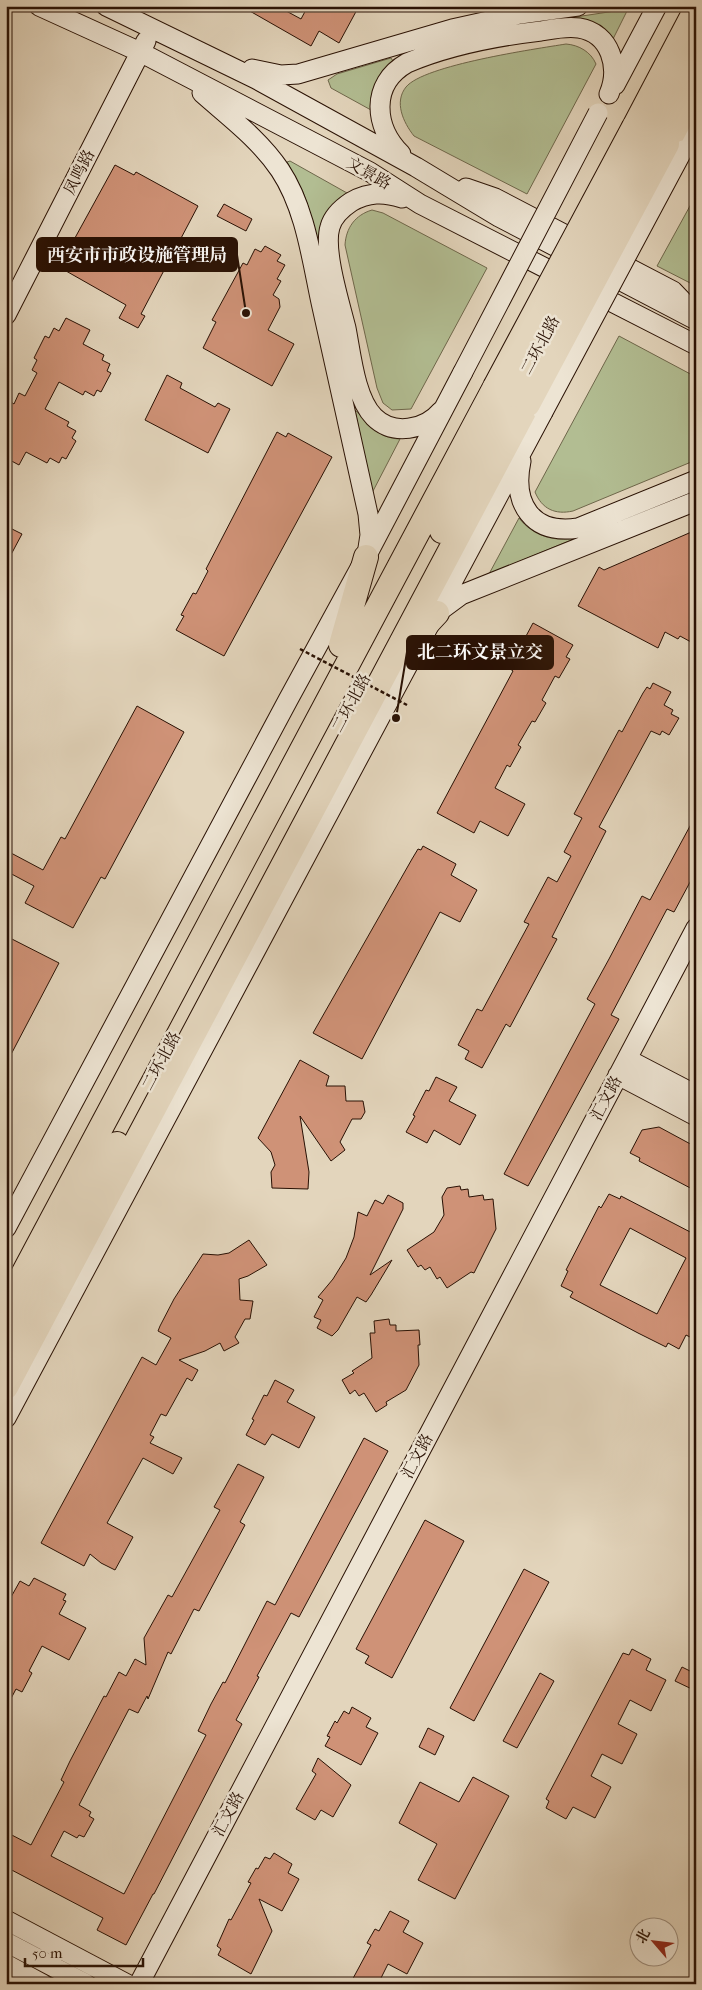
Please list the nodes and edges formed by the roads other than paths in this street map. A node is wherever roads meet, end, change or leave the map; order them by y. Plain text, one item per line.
1 (39, 6) edge
2 (106, 6) edge
3 (578, 6) edge
4 (656, 6) edge
5 (680, 6) edge
6 (696, 9) edge
7 (152, 28) junction
8 (140, 52) junction
9 (696, 54) edge
10 (209, 56) junction
11 (178, 73) junction
12 (696, 90) edge
13 (609, 94) junction
14 (696, 126) edge
15 (651, 136) junction
16 (424, 172) junction
17 (420, 204) junction
18 (6, 315) edge
19 (696, 315) edge
20 (696, 320) edge
21 (694, 344) edge
22 (504, 392) junction
23 (445, 406) junction
24 (527, 440) junction
25 (696, 480) edge
26 (696, 500) edge
27 (366, 557) junction
28 (438, 613) junction
29 (341, 645) junction
30 (389, 664) junction
31 (696, 928) edge
32 (224, 978) junction
33 (164, 1055) junction
34 (627, 1058) junction
35 (618, 1075) junction
36 (696, 1095) edge
37 (696, 1116) edge
38 (94, 1141) junction
39 (50, 1190) junction
40 (16, 1231) edge
41 (6, 1271) edge
42 (14, 1308) edge
43 (6, 1352) edge
44 (6, 1385) edge
45 (6, 1418) edge
46 (6, 1920) edge
47 (6, 1942) edge
48 (6, 1964) edge
49 (6, 1982) edge
50 (10, 1984) edge
51 (44, 1984) edge
52 (86, 1984) edge
53 (126, 1984) edge
54 (139, 1984) edge

1 - 8 main road, 文景路
2 - 7 main road, 文景路
3 - 10 main road
4 - 13 main road
5 - 15 highway
6 - 15 highway, 二环北路
7 - 8 main road, 凤鸣路
7 - 10 main road, 文景路
8 - 11 main road, 文景路
8 - 18 main road, 凤鸣路
9 - 15 highway, 二环北路
10 - 16 main road, 文景路
11 - 17 main road, 文景路
11 - 27 main road
12 - 15 highway
13 - 16 main road
13 - 22 main road, bridge
14 - 15 main road
15 - 22 highway, 二环北路, bridge
15 - 22 highway, bridge
16 - 19 main road
16 - 20 main road, 文景路
17 - 21 main road, 文景路
17 - 23 main road
22 - 23 main road
22 - 24 main road
22 - 29 highway
22 - 30 highway
22 - 33 highway, 二环北路
22 - 38 highway, 二环北路
23 - 27 main road
24 - 25 main road
24 - 28 main road
26 - 28 main road
27 - 29 highway
27 - 40 main road
28 - 30 highway
28 - 45 main road
29 - 39 highway
30 - 32 highway
31 - 34 main road, 汇文路
32 - 33 highway
32 - 44 highway
33 - 42 highway, 二环北路
34 - 35 main road, 汇文路
34 - 36 main road
35 - 37 main road
35 - 54 main road, 汇文路
38 - 39 highway
38 - 42 highway, 二环北路
39 - 40 highway
40 - 41 highway
40 - 42 highway
42 - 43 highway, 二环北路
42 - 44 highway
46 - 53 main road
47 - 52 main road
48 - 51 main road
49 - 50 main road

